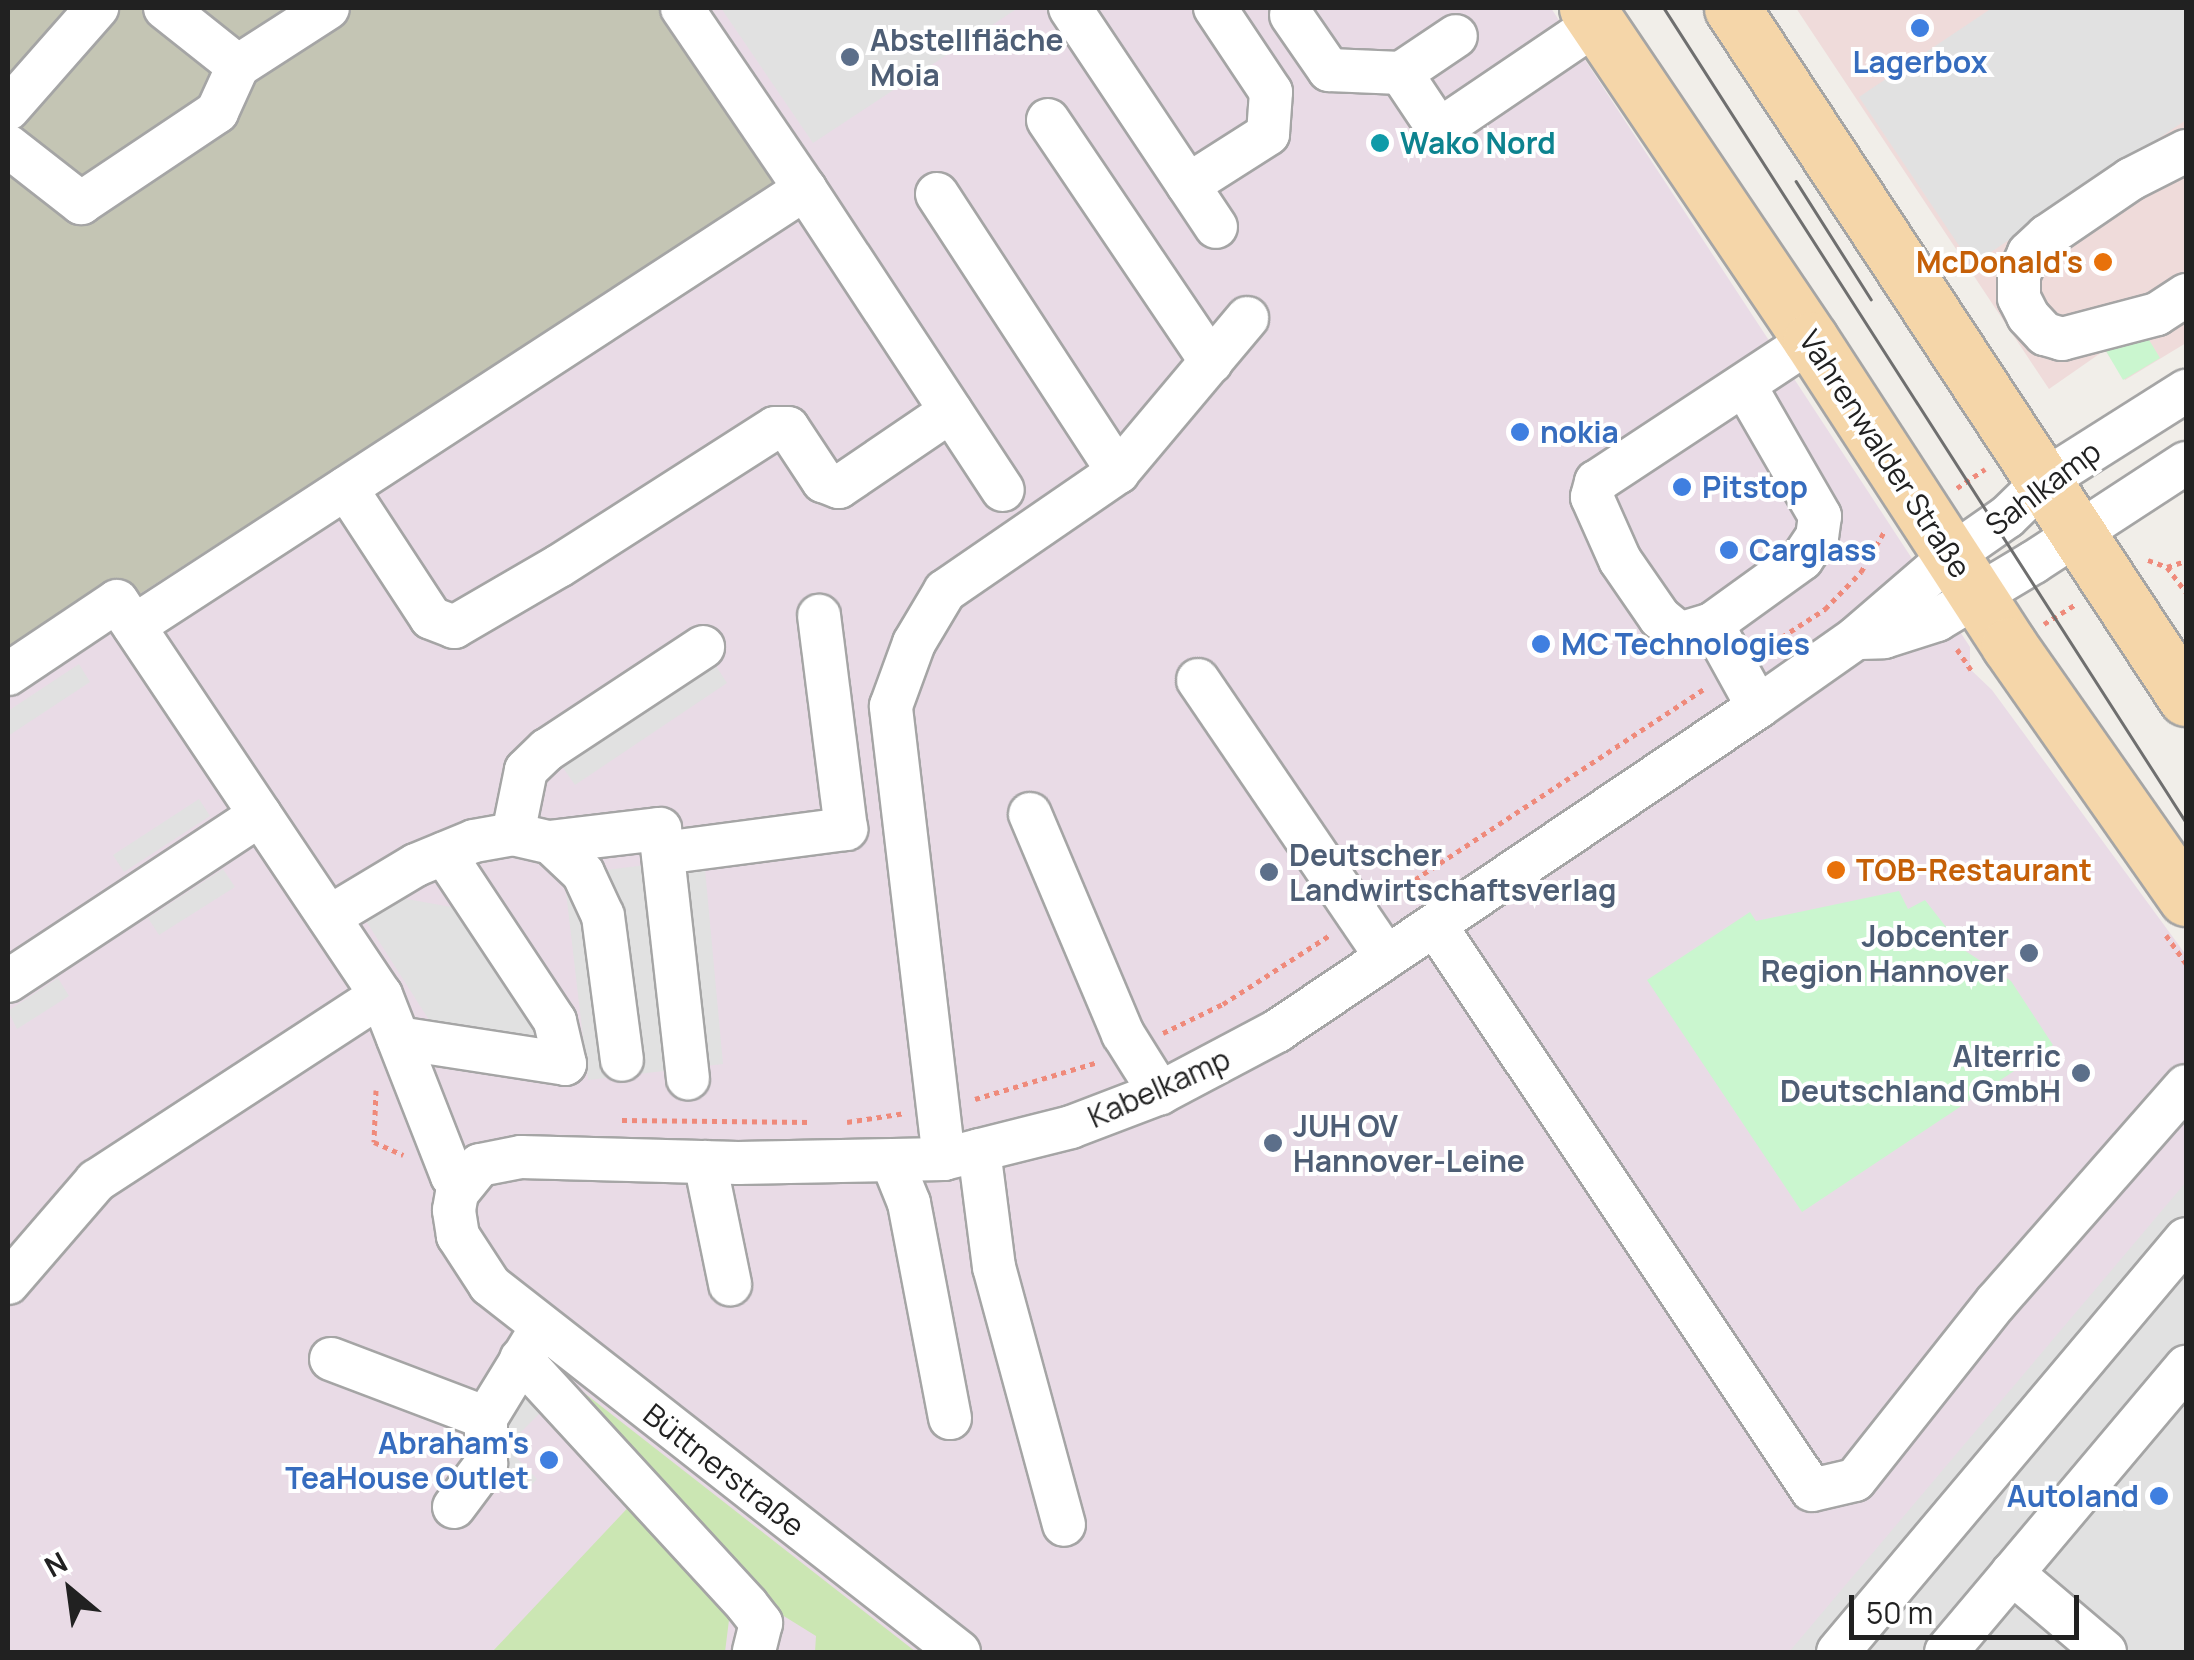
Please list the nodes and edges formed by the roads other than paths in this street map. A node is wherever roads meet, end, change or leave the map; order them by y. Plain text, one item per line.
1 (98, 8) edge
2 (166, 8) edge
3 (328, 8) edge
4 (682, 8) edge
5 (1070, 8) edge
6 (1215, 8) edge
7 (1732, 8) edge
8 (1293, 10) edge
9 (1592, 16) edge
10 (1456, 36) dead end
11 (238, 66) junction
12 (1400, 74) junction
13 (8, 110) edge
14 (1048, 120) dead end
15 (8, 146) edge
16 (2186, 151) edge
17 (1188, 185) junction
18 (805, 189) junction
19 (937, 194) dead end
20 (1216, 227) dead end
21 (2186, 295) edge
22 (1247, 318) dead end
23 (1811, 340) junction
24 (1211, 362) junction
25 (1745, 386) junction
26 (2186, 391) edge
27 (951, 412) junction
28 (2031, 460) junction
29 (2186, 463) edge
30 (1118, 472) junction
31 (346, 488) junction
32 (1003, 490) dead end
33 (2077, 534) junction
34 (1965, 576) junction
35 (819, 616) dead end
36 (1712, 624) junction
37 (134, 626) junction
38 (703, 647) dead end
39 (8, 674) edge
40 (1198, 680) dead end
41 (2186, 698) edge
42 (1758, 707) junction
43 (260, 814) junction
44 (1030, 814) dead end
45 (531, 838) junction
46 (444, 853) junction
47 (663, 853) junction
48 (2186, 898) edge
49 (329, 918) junction
50 (1435, 925) junction
51 (1386, 957) junction
52 (8, 981) edge
53 (381, 995) junction
54 (398, 1038) junction
55 (622, 1060) dead end
56 (688, 1078) dead end
57 (2186, 1086) edge
58 (1160, 1093) junction
59 (961, 1154) junction
60 (892, 1161) junction
61 (704, 1162) junction
62 (464, 1184) junction
63 (2186, 1239) edge
64 (8, 1283) edge
65 (730, 1284) dead end
66 (531, 1344) junction
67 (331, 1358) dead end
68 (2186, 1367) edge
69 (486, 1418) junction
70 (950, 1418) dead end
71 (454, 1507) dead end
72 (1064, 1525) dead end
73 (2012, 1573) junction
74 (754, 1652) edge
75 (960, 1652) edge
76 (1838, 1652) edge
77 (1946, 1652) edge
78 (2104, 1652) edge

1 - 13 street
2 - 11 street
3 - 11 street
4 - 18 street
5 - 17 street
6 - 17 street
7 - 28 main road
8 - 12 street
9 - 12 street
9 - 23 main road, Vahrenwalder Straße
10 - 12 street
11 - 15 street
14 - 24 street
16 - 21 street
17 - 20 street
18 - 27 street
18 - 31 street
19 - 30 street
22 - 24 street
23 - 25 street
23 - 34 main road, Vahrenwalder Straße
24 - 30 street
25 - 36 street
25 - 36 street
26 - 28 street, Sahlkamp
27 - 31 street
27 - 32 street
28 - 33 main road
28 - 34 street, Sahlkamp
29 - 33 street, Sahlkamp
30 - 59 street
31 - 37 street
33 - 34 street, Sahlkamp
33 - 41 main road
34 - 42 street, Kabelkamp
34 - 48 main road, Vahrenwalder Straße
35 - 47 street
36 - 42 street
37 - 39 street
37 - 43 street
38 - 45 street
40 - 51 street
42 - 50 street, Kabelkamp
43 - 49 street
43 - 52 street
44 - 58 street
45 - 46 street
45 - 47 street
45 - 55 street
46 - 49 street
46 - 54 street
47 - 56 street
49 - 53 street
50 - 51 street, Kabelkamp
50 - 57 street
51 - 58 street, Kabelkamp
53 - 54 street
53 - 64 street
54 - 62 street
58 - 59 street, Kabelkamp
59 - 60 street, Kabelkamp
59 - 72 street
60 - 61 street, Kabelkamp
60 - 70 street
61 - 62 street, Kabelkamp
61 - 65 street
62 - 66 street, Büttnerstraße
63 - 76 street
66 - 69 street
66 - 74 street, Büttnerstraße
66 - 75 street, Büttnerstraße
67 - 69 street
68 - 73 street
69 - 71 street
73 - 77 street
73 - 78 street

